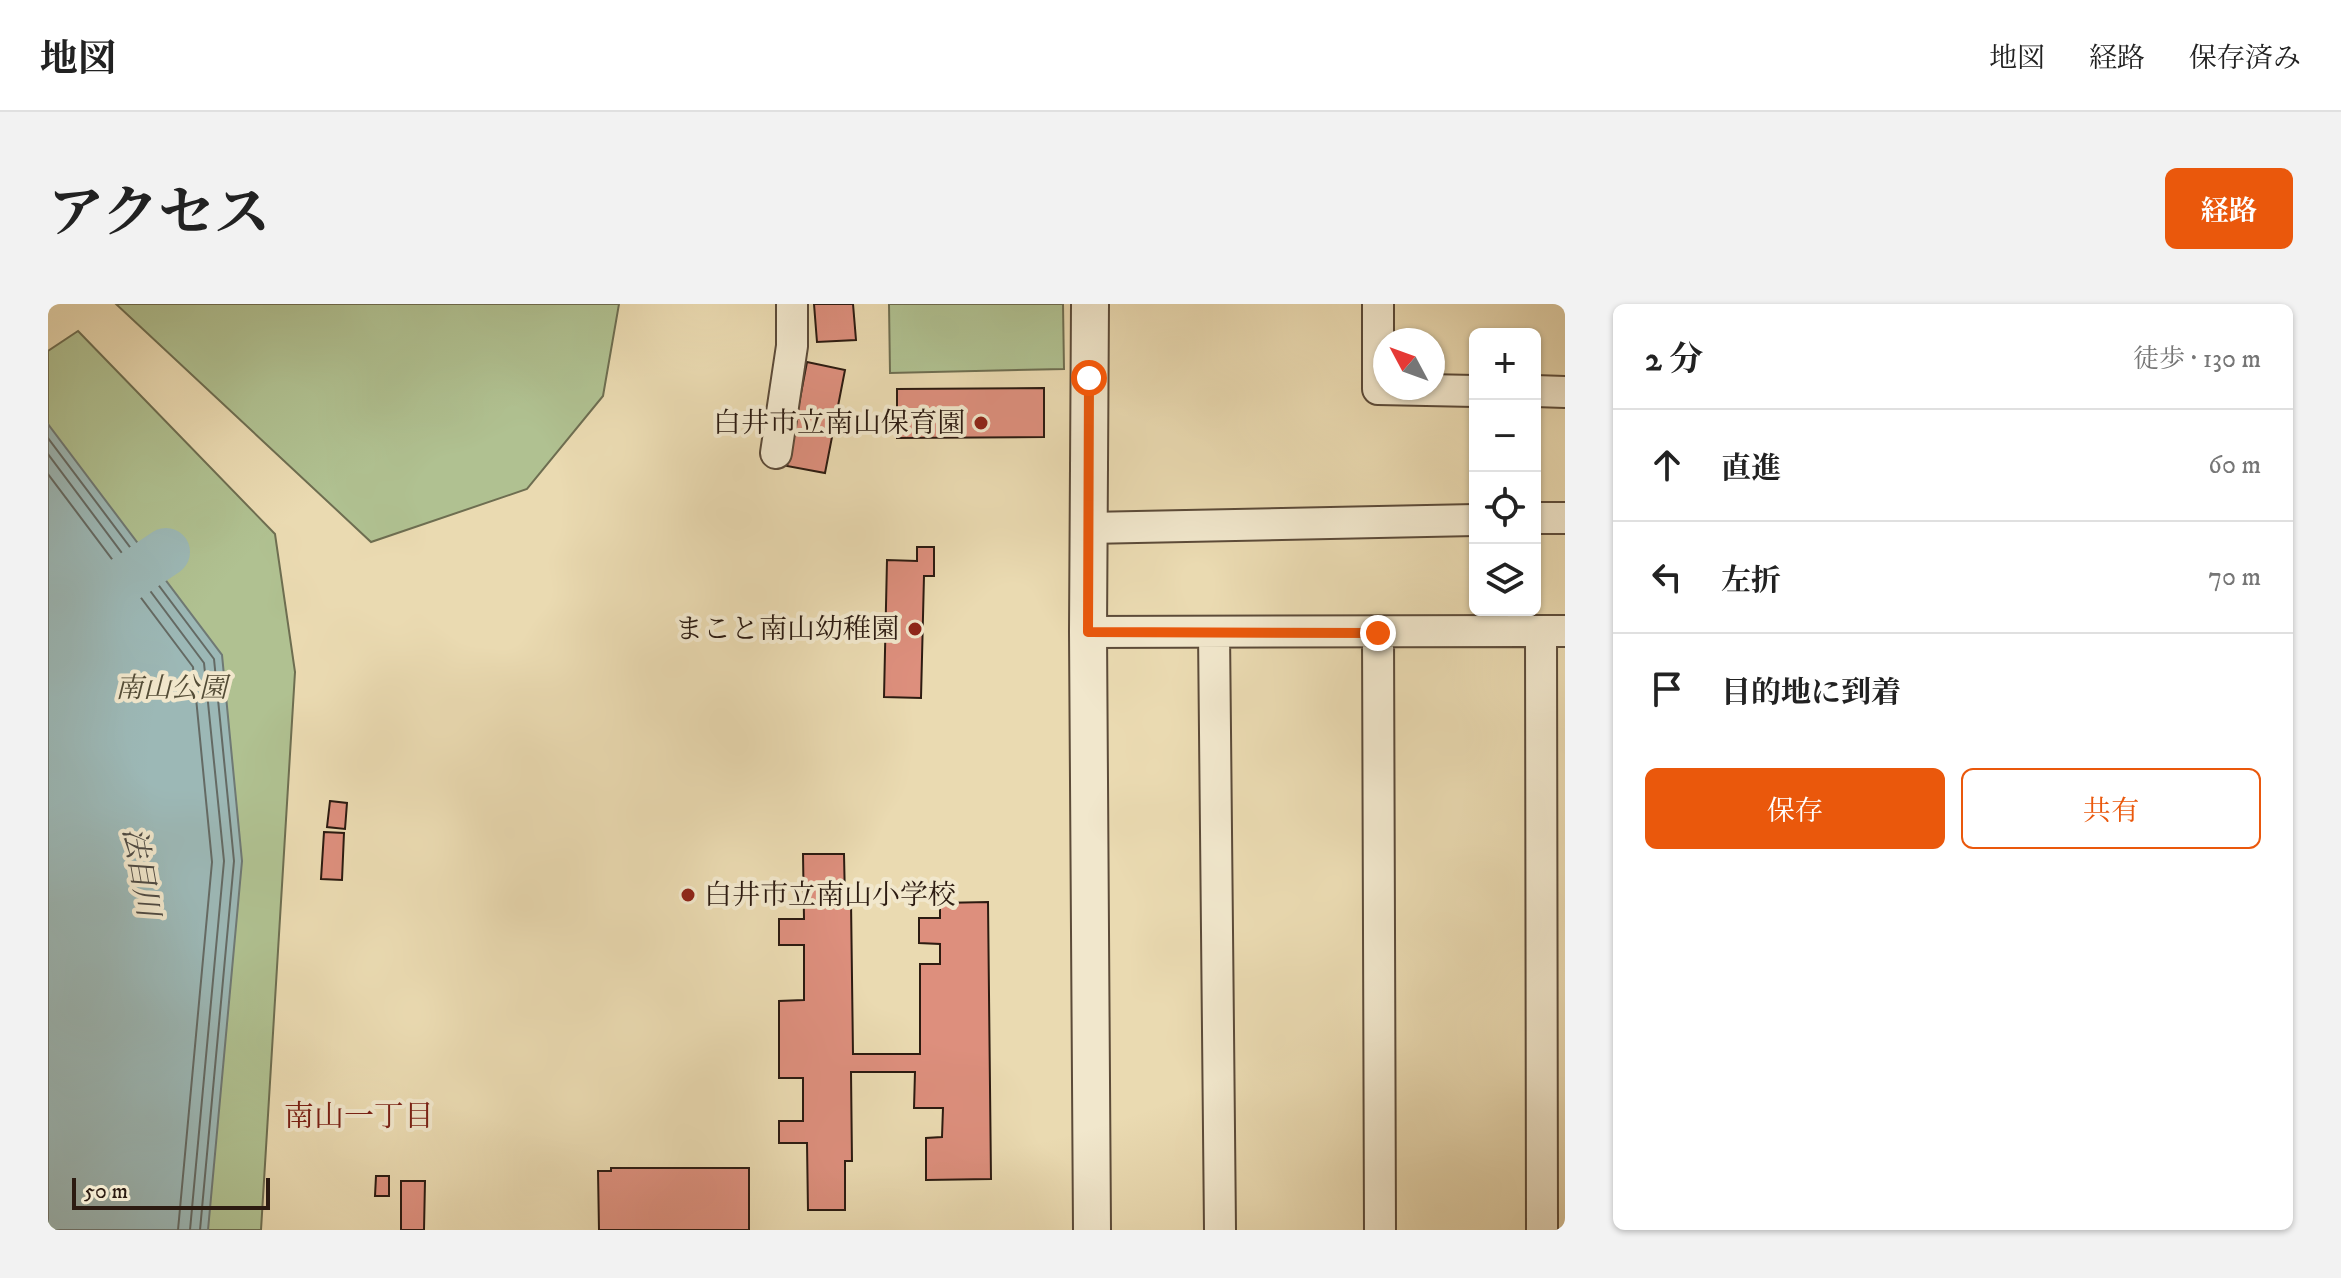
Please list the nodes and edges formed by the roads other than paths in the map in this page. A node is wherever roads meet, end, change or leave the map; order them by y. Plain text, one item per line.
1 (792, 304) edge
2 (1090, 304) edge
3 (1378, 304) edge
4 (1469, 391) edge
5 (1541, 391) edge
6 (1565, 392) edge
7 (776, 453) dead end
8 (1541, 518) edge
9 (1565, 518) edge
10 (1469, 520) edge
11 (1088, 528) junction
12 (1553, 631) edge
13 (1088, 632) junction
14 (1214, 632) junction
15 (1378, 633) junction
16 (1553, 1055) edge
17 (1092, 1230) edge
18 (1220, 1230) edge
19 (1380, 1230) edge
20 (1542, 1230) edge

1 - 7 street
2 - 11 street
3 - 4 street
5 - 6 street
8 - 9 street
10 - 11 street
11 - 13 street
12 - 15 street
12 - 16 street
13 - 14 street
13 - 17 street
14 - 15 street
14 - 18 street
15 - 19 street
16 - 20 street

